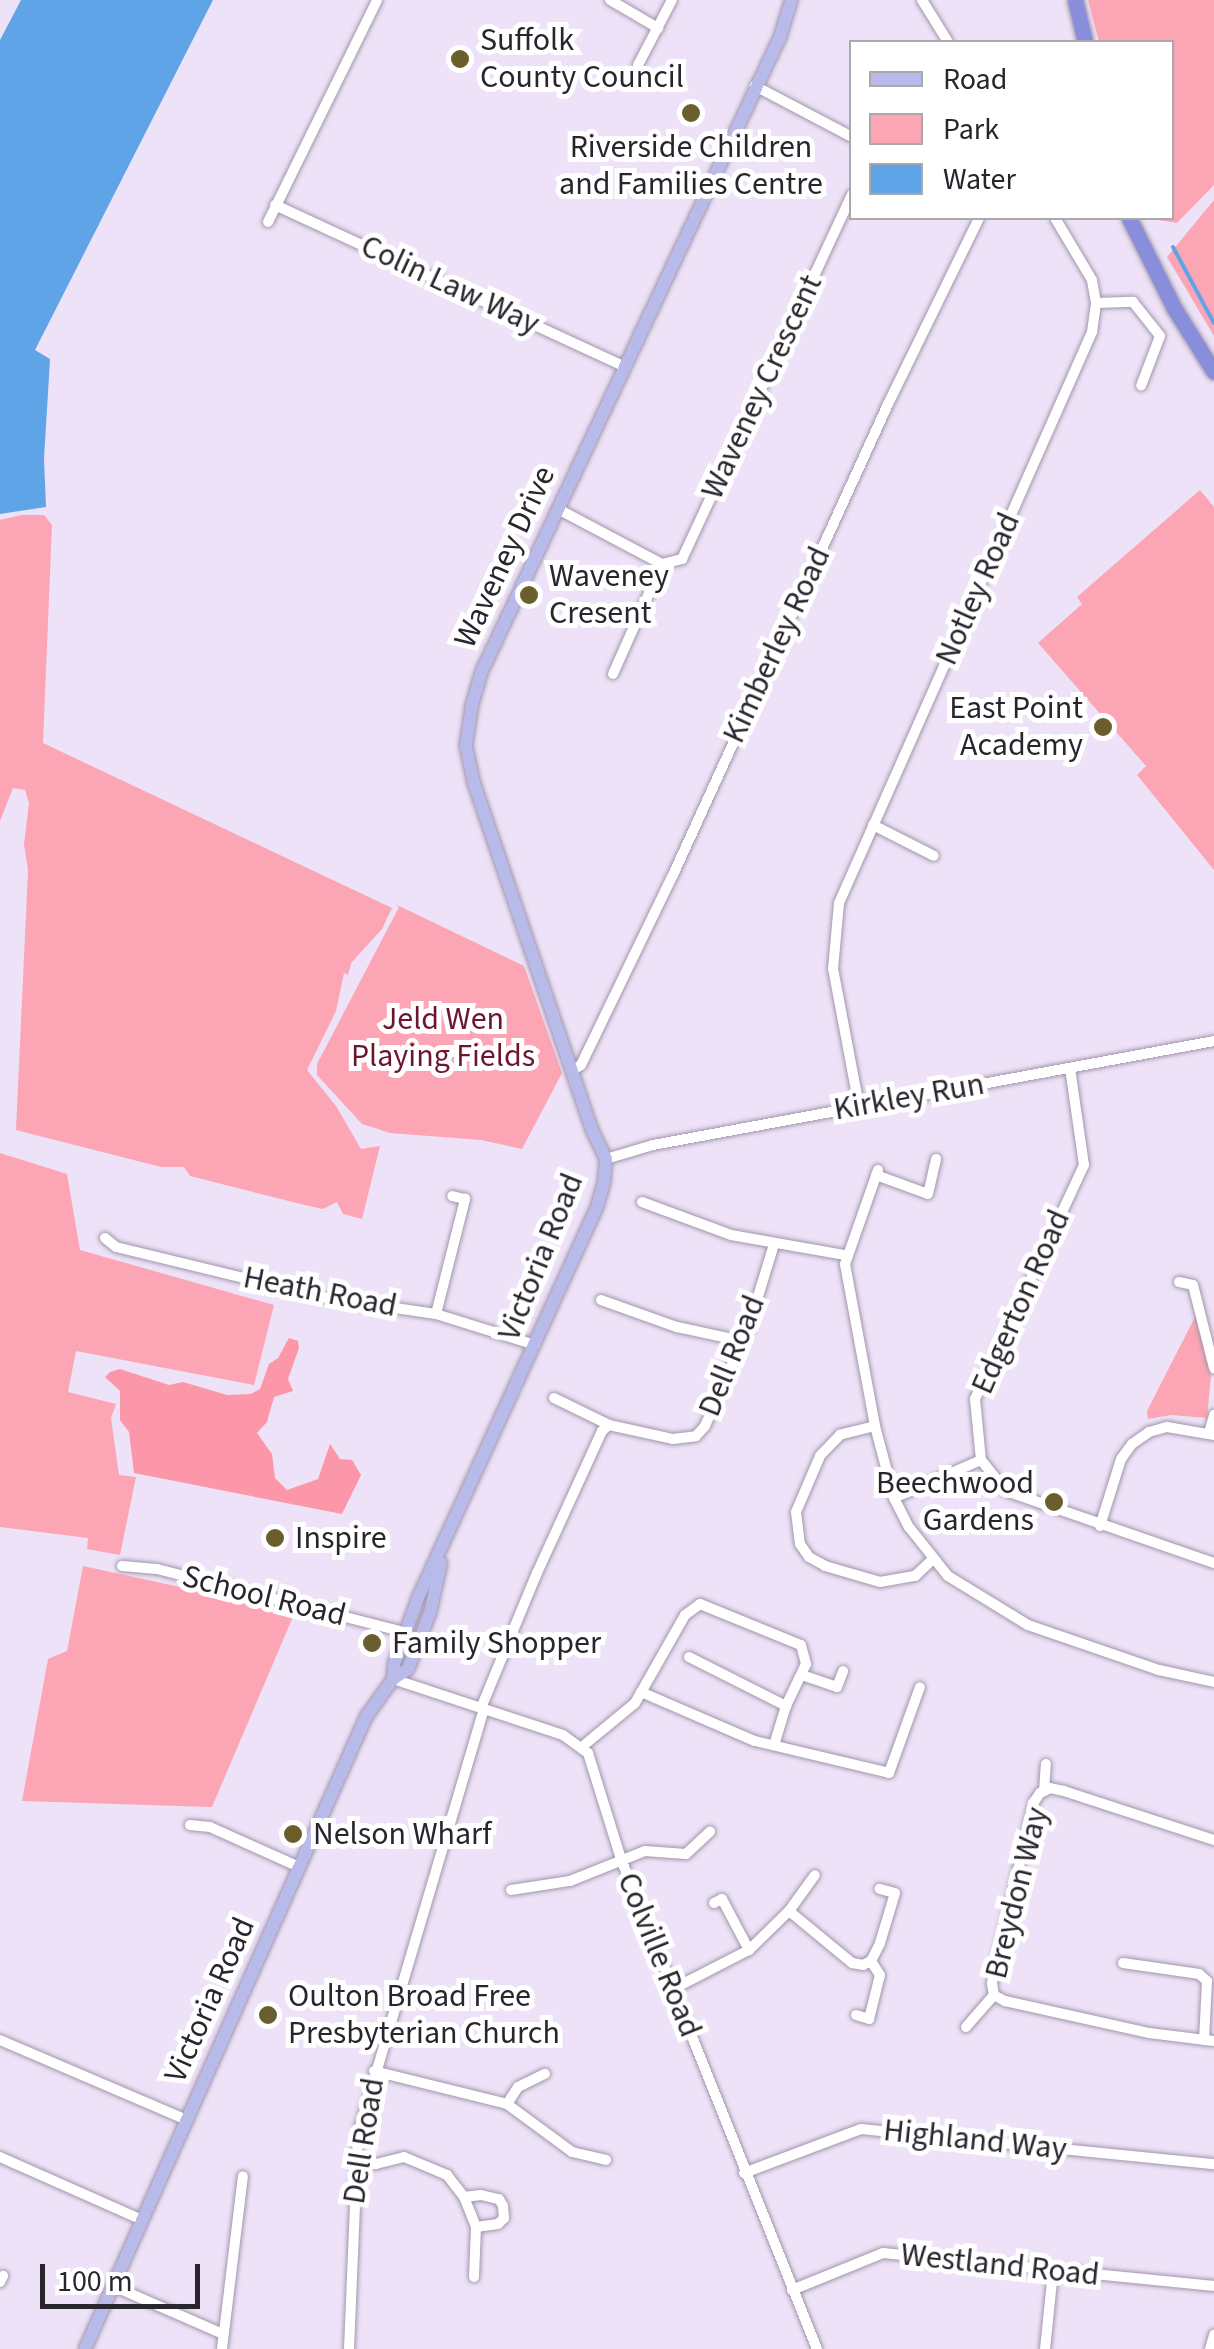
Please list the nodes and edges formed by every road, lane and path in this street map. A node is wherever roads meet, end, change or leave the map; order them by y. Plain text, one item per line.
1 (377, 0) edge
2 (610, 0) edge
3 (672, 0) edge
4 (792, 0) edge
5 (922, 0) edge
6 (1075, 0) edge
7 (658, 28) junction
8 (947, 40) edge
9 (1085, 40) edge
10 (638, 65) dead end
11 (756, 86) junction
12 (849, 135) edge
13 (849, 200) edge
14 (276, 204) junction
15 (978, 220) edge
16 (1056, 220) edge
17 (1131, 220) edge
18 (268, 222) dead end
19 (1096, 303) junction
20 (624, 366) junction
21 (1214, 372) edge
22 (1141, 386) dead end
23 (558, 508) junction
24 (662, 564) junction
25 (613, 674) dead end
26 (872, 826) junction
27 (934, 856) dead end
28 (1214, 1041) edge
29 (1070, 1068) junction
30 (573, 1070) junction
31 (859, 1106) junction
32 (606, 1159) junction
33 (936, 1159) dead end
34 (469, 1185) dead end
35 (452, 1196) dead end
36 (465, 1199) junction
37 (642, 1202) dead end
38 (105, 1238) dead end
39 (774, 1244) junction
40 (845, 1255) junction
41 (1204, 1275) dead end
42 (1178, 1282) dead end
43 (1193, 1285) junction
44 (601, 1300) dead end
45 (436, 1314) junction
46 (742, 1341) junction
47 (536, 1345) junction
48 (1214, 1368) edge
49 (554, 1398) dead end
50 (1214, 1415) edge
51 (610, 1425) junction
52 (875, 1426) junction
53 (1211, 1434) edge
54 (981, 1460) junction
55 (894, 1498) junction
56 (1100, 1526) junction
57 (448, 1538) junction
58 (933, 1559) junction
59 (1214, 1563) edge
60 (122, 1566) dead end
61 (405, 1632) junction
62 (689, 1657) dead end
63 (842, 1671) dead end
64 (802, 1675) junction
65 (393, 1678) junction
66 (1214, 1682) edge
67 (837, 1687) junction
68 (920, 1687) dead end
69 (641, 1692) junction
70 (832, 1701) dead end
71 (786, 1706) junction
72 (482, 1708) junction
73 (776, 1744) junction
74 (583, 1746) junction
75 (1046, 1764) dead end
76 (1044, 1791) junction
77 (190, 1825) dead end
78 (710, 1832) dead end
79 (1214, 1840) edge
80 (621, 1859) junction
81 (299, 1867) junction
82 (815, 1875) dead end
83 (511, 1890) dead end
84 (880, 1890) dead end
85 (722, 1899) dead end
86 (789, 1912) junction
87 (749, 1950) junction
88 (871, 1961) junction
89 (1123, 1963) dead end
90 (672, 1989) junction
91 (994, 1996) junction
92 (856, 2015) dead end
93 (966, 2027) dead end
94 (0, 2040) edge
95 (1209, 2041) edge
96 (374, 2071) junction
97 (545, 2074) dead end
98 (507, 2104) junction
99 (187, 2120) junction
100 (0, 2157) edge
101 (606, 2160) dead end
102 (355, 2163) junction
103 (1214, 2164) edge
104 (744, 2173) junction
105 (243, 2176) dead end
106 (464, 2198) junction
107 (142, 2220) junction
108 (476, 2227) junction
109 (1054, 2271) junction
110 (474, 2277) dead end
111 (113, 2286) junction
112 (1214, 2286) edge
113 (792, 2290) junction
114 (223, 2334) junction
115 (1214, 2335) edge
116 (85, 2349) edge
117 (222, 2349) edge
118 (349, 2349) edge
119 (817, 2349) edge
120 (1045, 2349) edge
121 (1210, 2349) edge

1 - 14 street
2 - 7 street
3 - 7 street
4 - 11 main road, Waveney Drive
5 - 8 street
6 - 9 highway
7 - 10 street
11 - 12 street
11 - 20 main road, Waveney Drive
13 - 24 street, Waveney Crescent
14 - 18 street
14 - 20 street, Colin Law Way
15 - 30 street, Kimberley Road
16 - 19 street
17 - 21 highway
19 - 22 street
19 - 26 street, Notley Road
20 - 23 main road, Waveney Drive
23 - 24 street
23 - 30 main road, Waveney Drive
24 - 25 street, Waveney Crescent
26 - 27 street
26 - 31 street, Notley Road
28 - 29 street, Kirkley Run
29 - 31 street, Kirkley Run
29 - 54 street, Edgerton Road
30 - 32 main road, Waveney Drive
31 - 32 street, Kirkley Run
32 - 47 main road, Victoria Road
33 - 40 street
34 - 36 street
35 - 36 street
36 - 45 street
37 - 39 street
38 - 45 street, Heath Road
39 - 40 street
39 - 46 street, Dell Road
40 - 52 street
41 - 43 street
42 - 43 street
43 - 48 street
44 - 46 street
45 - 47 street, Heath Road
46 - 51 street, Dell Road
47 - 57 main road, Victoria Road
49 - 51 street, Dell Road
50 - 53 street
51 - 72 street, Dell Road
52 - 55 street
52 - 58 street
53 - 56 street
54 - 55 street
54 - 56 street
55 - 58 street
56 - 59 street
57 - 61 main road, Victoria Road
57 - 65 main road, Victoria Road
58 - 66 street
60 - 61 street, School Road
61 - 65 main road, Victoria Road
62 - 71 street
63 - 67 street
64 - 67 street
64 - 69 street
64 - 71 street
65 - 72 street
65 - 81 main road, Victoria Road
67 - 70 street
68 - 73 street
69 - 73 street
69 - 74 street
71 - 73 street
72 - 74 street
72 - 96 street, Dell Road
74 - 80 street, Colville Road
75 - 76 street, Breydon Way
76 - 79 street, Breydon Way
76 - 91 street, Breydon Way
77 - 81 street
78 - 80 street
80 - 83 street
80 - 90 street, Colville Road
81 - 99 main road, Victoria Road
82 - 86 street
84 - 88 street
85 - 87 street
86 - 87 street
86 - 88 street
87 - 90 street
88 - 92 street
89 - 95 street
90 - 104 street, Colville Road
91 - 93 street, Breydon Way
91 - 95 street, Breydon Way
94 - 99 street
96 - 98 street
96 - 102 street, Dell Road
97 - 98 street
98 - 101 street
99 - 107 main road, Victoria Road
100 - 107 street
102 - 106 street
102 - 118 street, Dell Road
103 - 104 street, Highland Way
104 - 113 street, Colville Road
105 - 114 street
106 - 108 street
106 - 108 street
107 - 111 main road, Victoria Road
108 - 110 street
109 - 112 street, Westland Road
109 - 113 street, Westland Road
109 - 120 street
111 - 114 street
111 - 116 main road, Victoria Road
113 - 119 street, Colville Road
114 - 117 street
115 - 121 street

